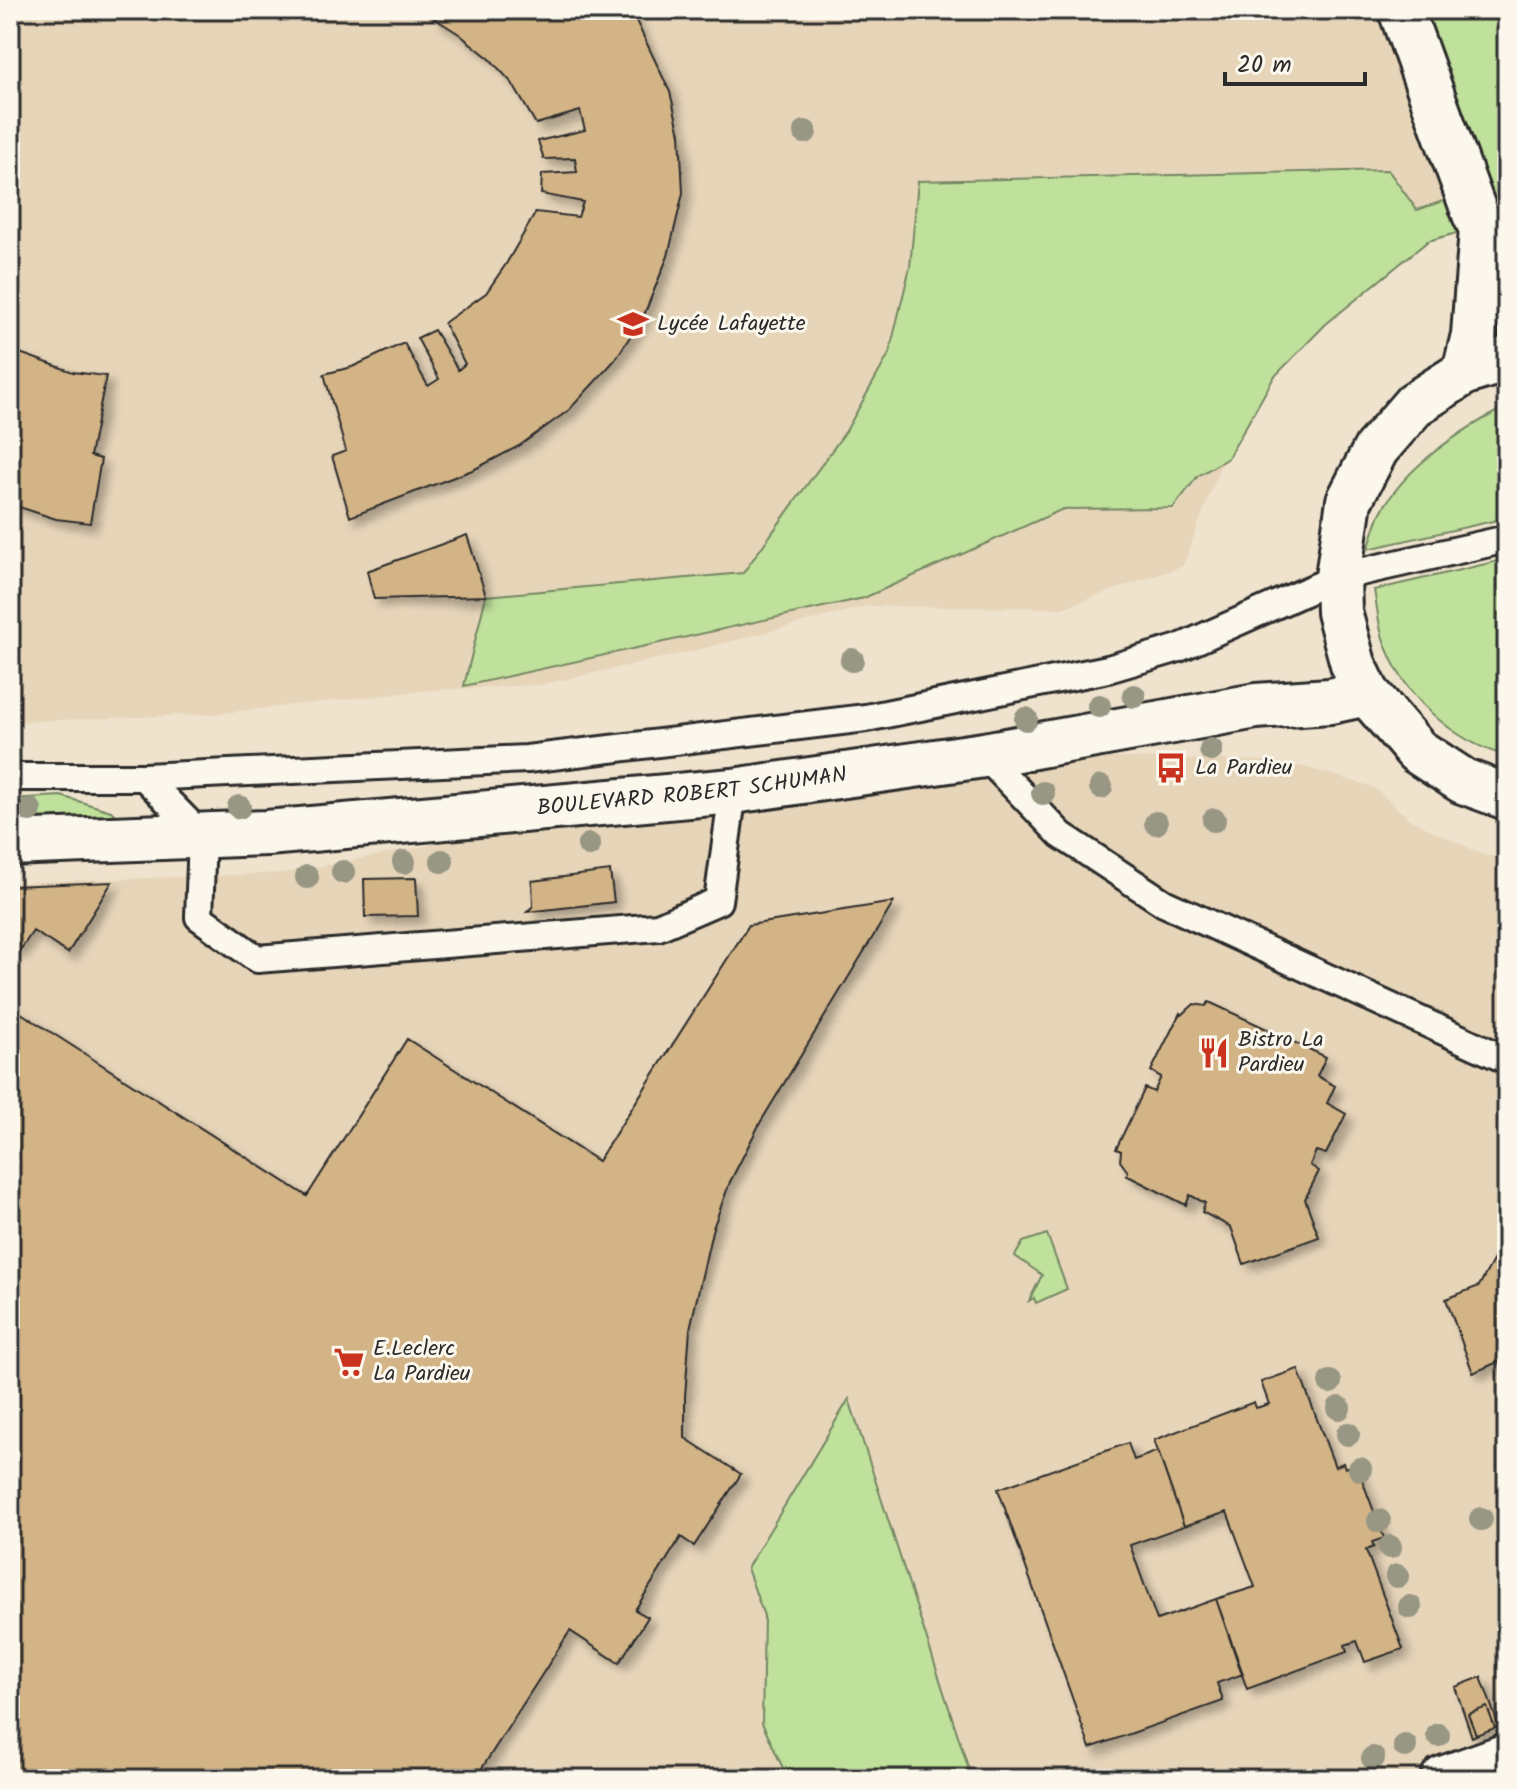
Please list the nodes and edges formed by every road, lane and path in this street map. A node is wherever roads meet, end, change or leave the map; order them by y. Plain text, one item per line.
1 (1401, 10) edge
2 (1494, 243) edge
3 (1507, 359) edge
4 (1465, 372) junction
5 (1507, 539) edge
6 (1338, 577) junction
7 (1367, 693) junction
8 (984, 755) junction
9 (10, 777) edge
10 (144, 777) junction
11 (733, 791) junction
12 (1507, 797) edge
13 (202, 836) junction
14 (10, 843) edge
15 (1507, 1060) edge
16 (1507, 1756) edge
17 (1443, 1779) edge

1 - 2 main road
2 - 4 main road
3 - 4 main road
4 - 6 main road
5 - 6 lane
6 - 7 main road
6 - 10 lane
7 - 8 main road, BOULEVARD ROBERT SCHUMAN
7 - 12 main road
8 - 11 main road, BOULEVARD ROBERT SCHUMAN
8 - 15 lane
9 - 10 lane
10 - 13 lane
11 - 13 main road, BOULEVARD ROBERT SCHUMAN
11 - 13 lane
13 - 14 main road, BOULEVARD ROBERT SCHUMAN
16 - 17 main road

